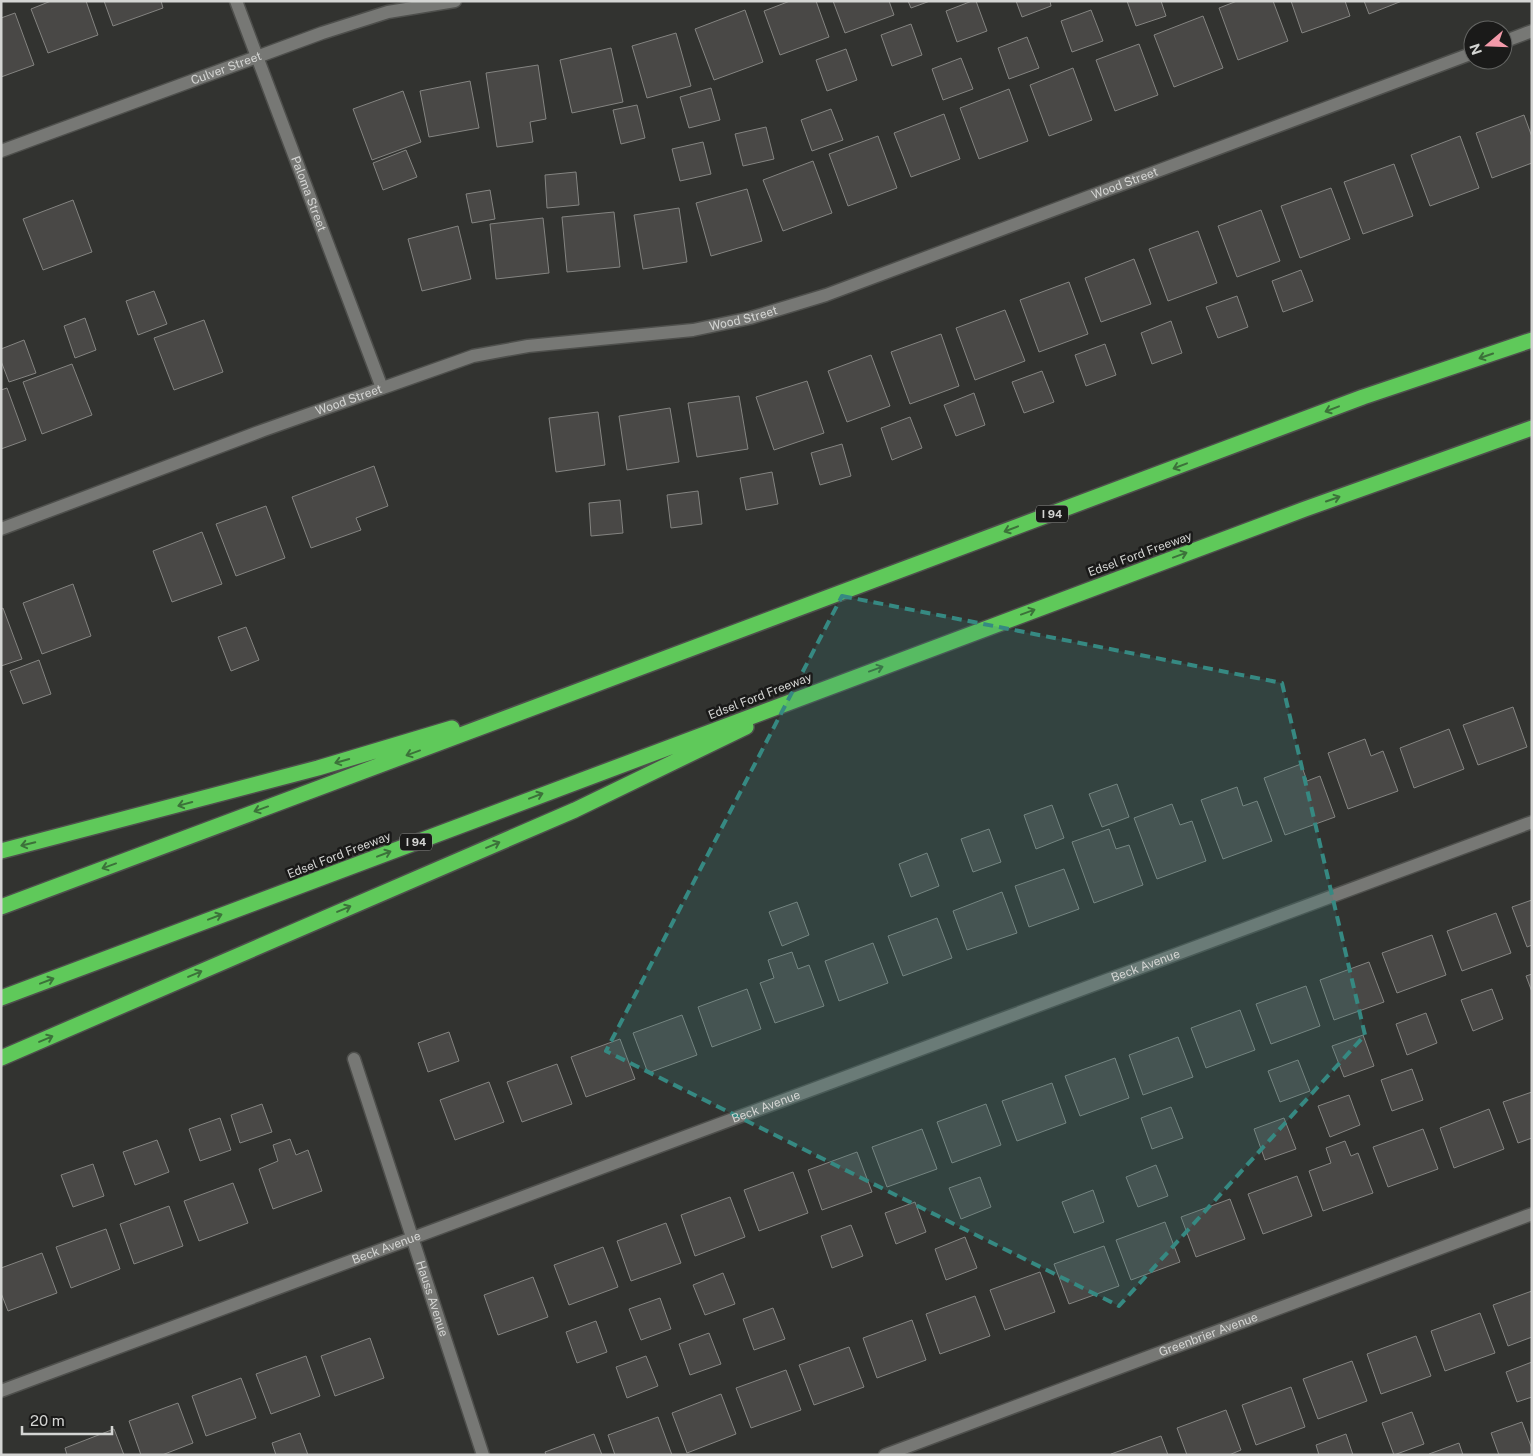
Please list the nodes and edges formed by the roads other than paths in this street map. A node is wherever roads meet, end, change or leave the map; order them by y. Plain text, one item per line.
1 (236, 1) edge
2 (455, 1) edge
3 (1532, 31) edge
4 (1513, 38) edge
5 (257, 56) junction
6 (1463, 57) edge
7 (1, 151) edge
8 (1532, 340) edge
9 (382, 388) junction
10 (1532, 428) edge
11 (1, 529) edge
12 (830, 686) junction
13 (574, 693) junction
14 (1532, 822) edge
15 (1, 851) edge
16 (1, 906) edge
17 (1, 998) edge
18 (1, 1058) edge
19 (354, 1059) dead end
20 (1532, 1214) edge
21 (412, 1238) junction
22 (1, 1391) edge
23 (483, 1455) edge
24 (885, 1455) edge

1 - 5 street, Paloma Street
2 - 5 street, Culver Street
3 - 4 street
5 - 7 street, Culver Street
5 - 9 street, Paloma Street
6 - 9 street, Wood Street
8 -> 13 highway, I 94
9 - 11 street, Wood Street
12 -> 10 highway, Edsel Ford Freeway / I 94
17 -> 12 highway, Edsel Ford Freeway / I 94
18 -> 12 highway
13 -> 15 highway
13 -> 16 highway, I 94
14 - 21 street, Beck Avenue
19 - 21 street, Hauss Avenue
20 - 24 street, Greenbrier Avenue
21 - 22 street, Beck Avenue
21 - 23 street, Hauss Avenue

